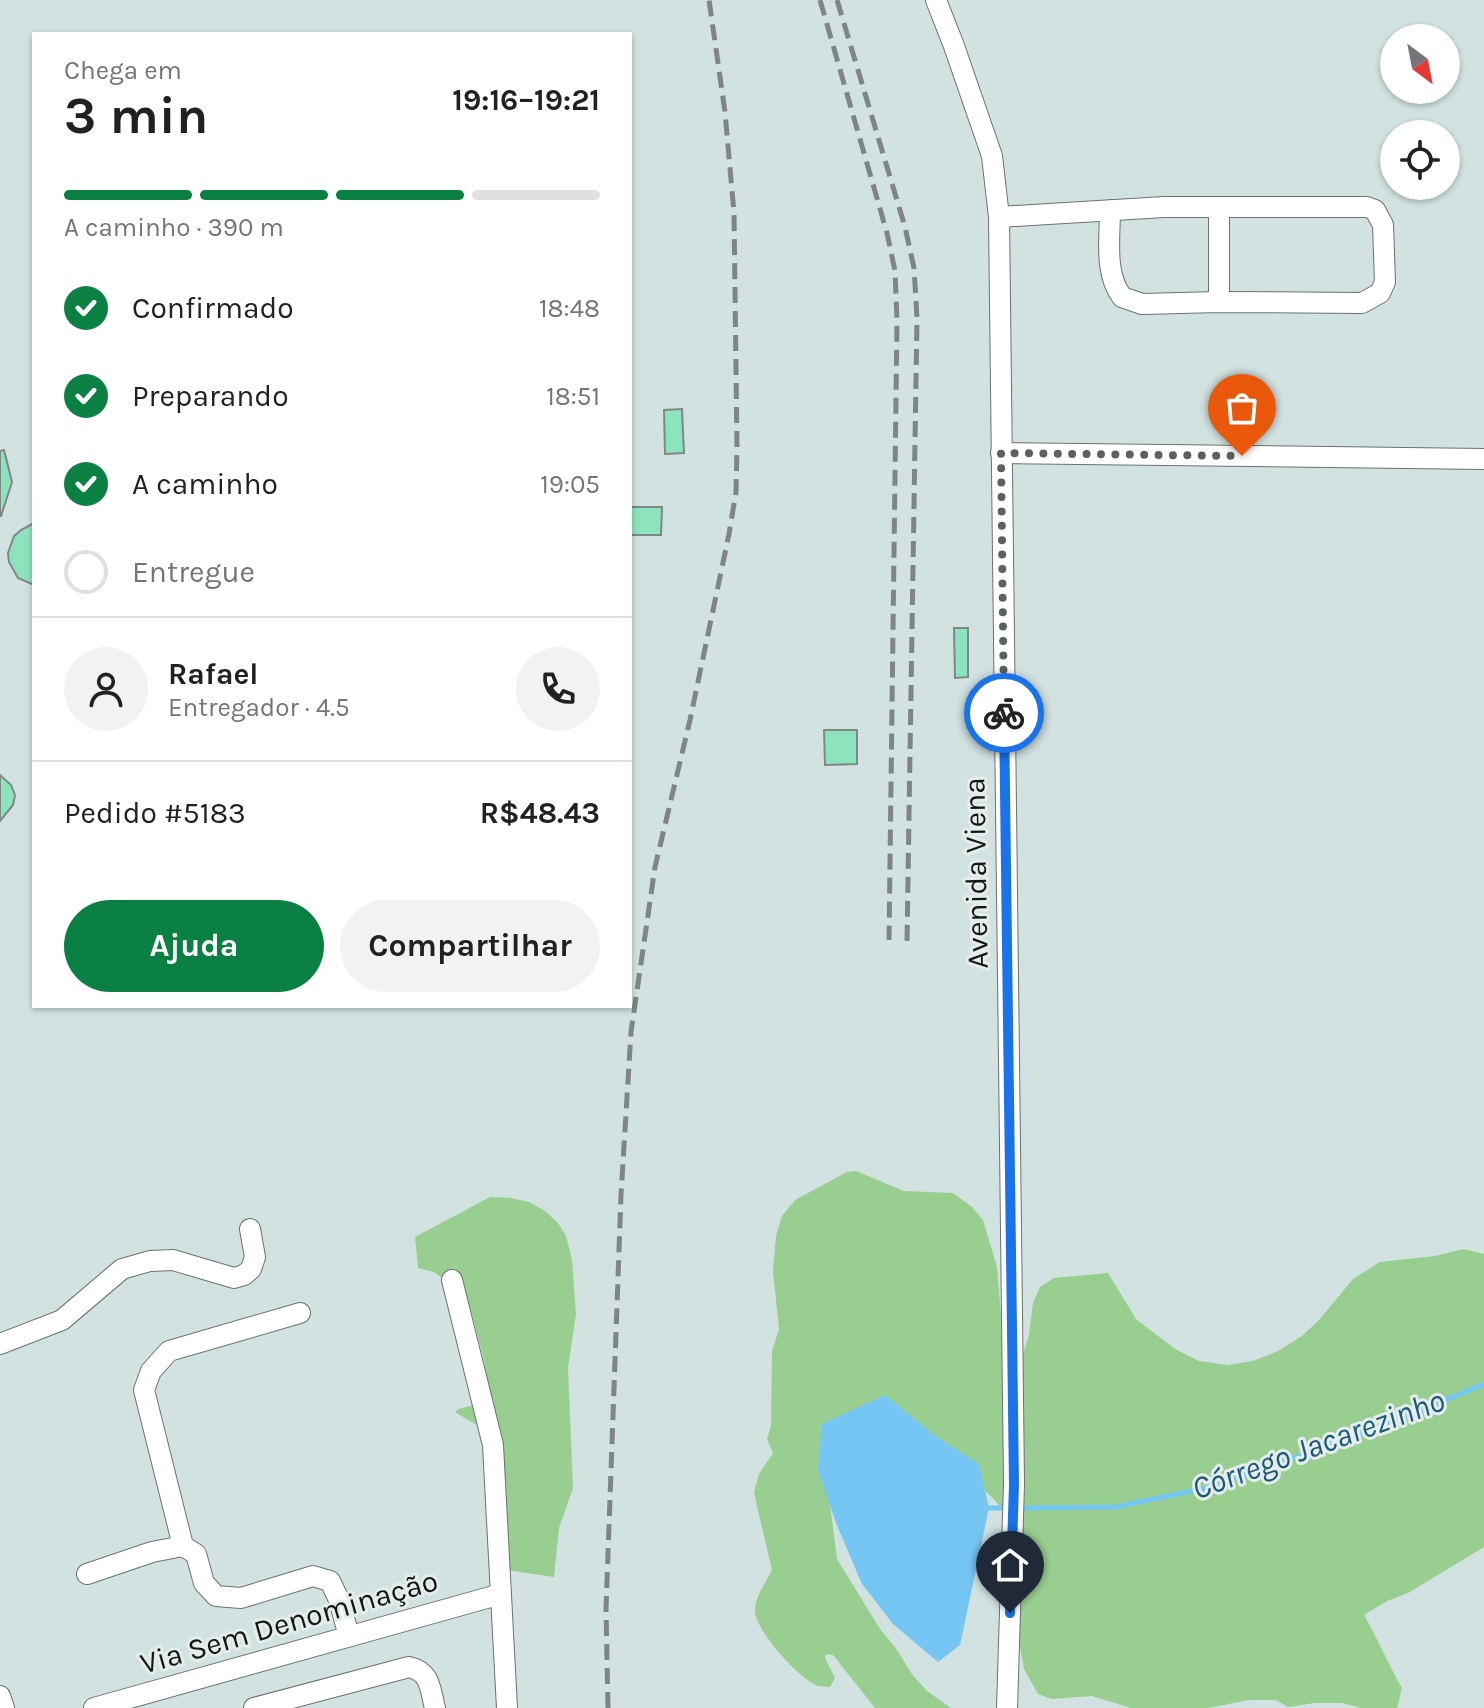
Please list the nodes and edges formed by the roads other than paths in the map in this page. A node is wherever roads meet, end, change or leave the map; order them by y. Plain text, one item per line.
1 (936, 0) edge
2 (1219, 208) junction
3 (1110, 210) junction
4 (999, 217) junction
5 (1219, 302) junction
6 (1001, 453) junction
7 (1484, 459) edge
8 (250, 1229) dead end
9 (452, 1280) dead end
10 (300, 1313) dead end
11 (0, 1344) edge
12 (183, 1546) junction
13 (87, 1574) dead end
14 (501, 1594) junction
15 (349, 1636) junction
16 (0, 1696) edge
17 (4, 1708) edge
18 (94, 1708) edge
19 (254, 1708) edge
20 (435, 1708) edge
21 (507, 1708) edge
22 (1007, 1708) edge

1 - 4 street, Avenida Viena
2 - 3 street
2 - 5 street
2 - 5 street
3 - 4 street
3 - 5 street
4 - 6 street, Avenida Viena
6 - 7 street
6 - 22 street, Avenida Viena
8 - 11 street
9 - 14 street
10 - 12 street
12 - 13 street
12 - 15 street
14 - 15 street, Via Sem Denominação
14 - 21 street
15 - 18 street, Via Sem Denominação
16 - 17 street
19 - 20 street

